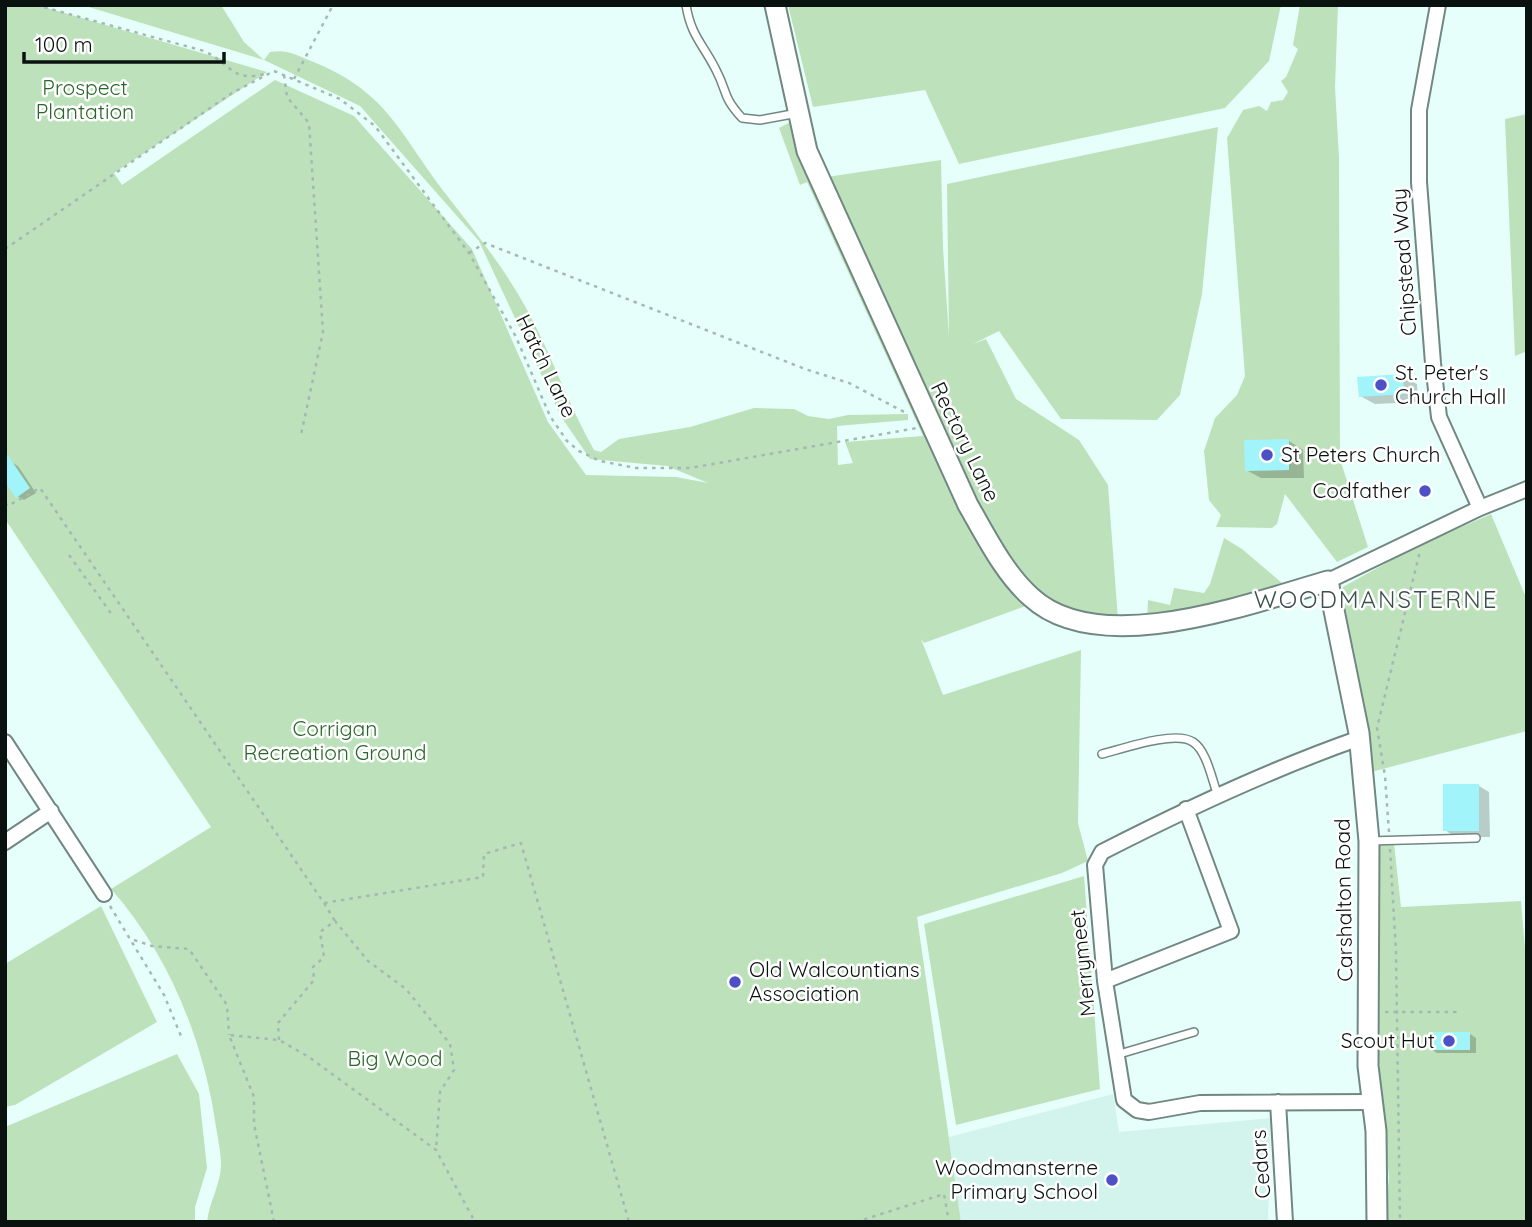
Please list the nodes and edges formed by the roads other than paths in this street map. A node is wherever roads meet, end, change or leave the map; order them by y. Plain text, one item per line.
1 (686, 5) edge
2 (775, 5) edge
3 (1438, 5) edge
4 (799, 113) junction
5 (1527, 489) edge
6 (1480, 508) junction
7 (1328, 581) junction
8 (1360, 738) junction
9 (5, 742) edge
10 (1102, 754) dead end
11 (1218, 796) junction
12 (1186, 809) junction
13 (51, 811) junction
14 (1476, 838) dead end
15 (1369, 841) junction
16 (5, 842) edge
17 (104, 894) road end
18 (1105, 981) junction
19 (1194, 1032) dead end
20 (1115, 1055) junction
21 (1278, 1102) junction
22 (1372, 1102) junction
23 (1284, 1222) edge
24 (1377, 1222) edge

1 - 4 lane
2 - 4 main road, Rectory Lane
3 - 6 street, Chipstead Way
4 - 7 main road, Rectory Lane
5 - 6 street
6 - 7 street
7 - 8 main road, Carshalton Road
8 - 11 street, Merrymeet
8 - 15 main road, Carshalton Road
9 - 13 street
10 - 11 lane
11 - 12 street, Merrymeet
12 - 18 street, Merrymeet
12 - 18 street
13 - 16 street
13 - 17 street
14 - 15 lane
15 - 22 main road, Carshalton Road
18 - 20 street, Merrymeet
19 - 20 lane
20 - 21 street, Merrymeet
21 - 22 street, Merrymeet
21 - 23 street, Cedars
22 - 24 main road, Carshalton Road

